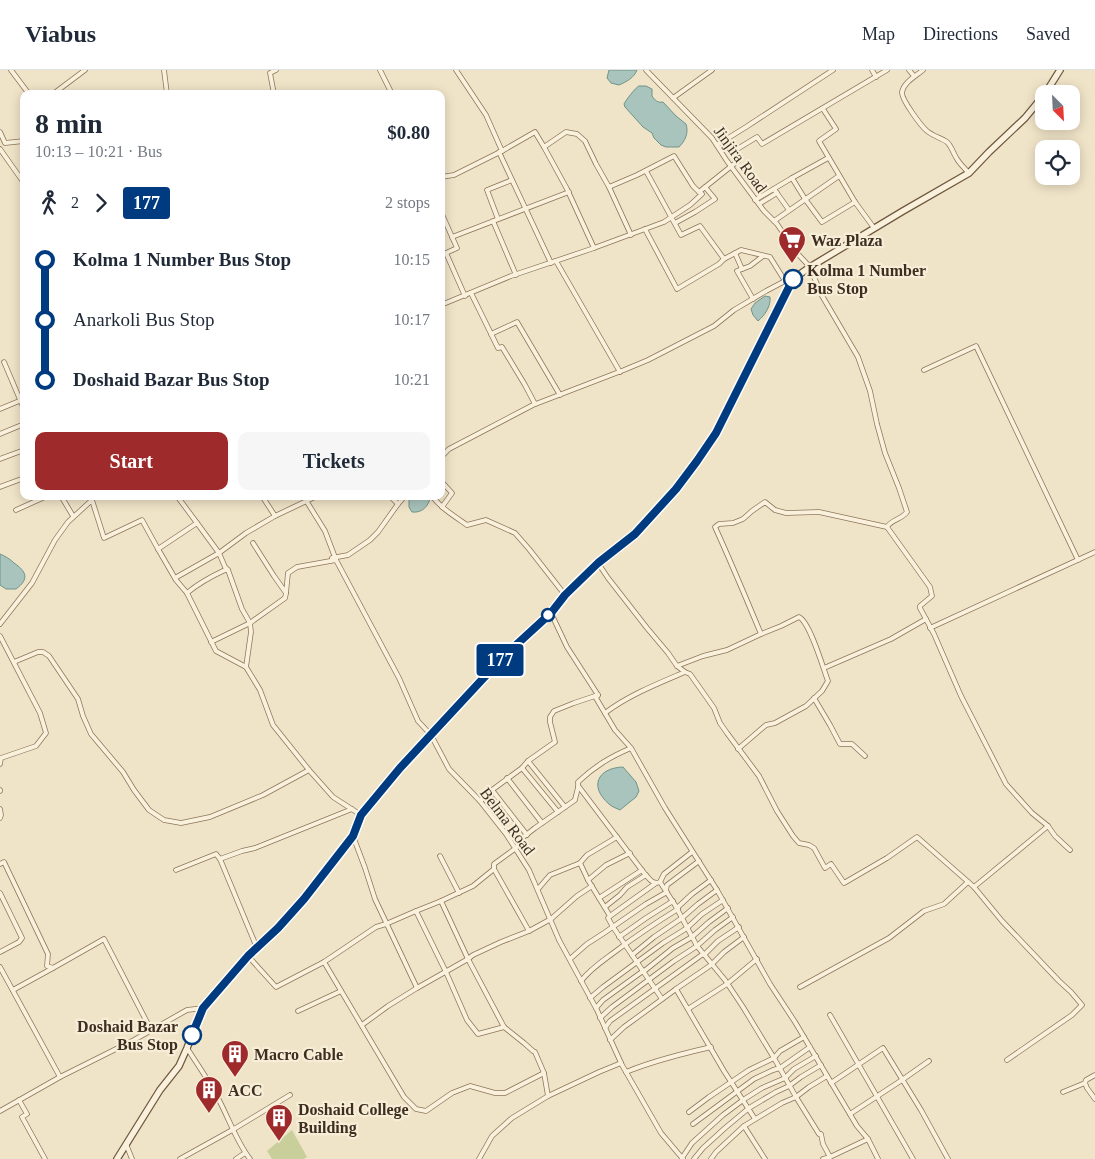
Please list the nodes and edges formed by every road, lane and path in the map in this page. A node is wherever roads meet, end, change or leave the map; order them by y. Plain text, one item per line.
1 (11, 70) edge
2 (85, 70) edge
3 (164, 70) edge
4 (276, 70) edge
5 (380, 70) edge
6 (456, 70) edge
7 (646, 70) edge
8 (712, 70) edge
9 (833, 70) edge
10 (872, 70) edge
11 (886, 70) edge
12 (909, 70) edge
13 (923, 70) edge
14 (1060, 70) edge
15 (914, 76) junction
16 (876, 77) junction
17 (1050, 85) edge
18 (26, 90) edge
19 (58, 90) edge
20 (166, 90) edge
21 (273, 90) edge
22 (390, 90) edge
23 (673, 98) junction
24 (1035, 105) edge
25 (823, 109) junction
26 (0, 132) edge
27 (20, 141) edge
28 (2, 143) edge
29 (717, 145) junction
30 (544, 147) junction
31 (0, 149) edge
32 (501, 152) junction
33 (828, 158) junction
34 (731, 166) junction
35 (646, 171) junction
36 (970, 174) junction
37 (445, 176) edge
38 (839, 176) junction
39 (20, 177) edge
40 (792, 178) junction
41 (512, 180) junction
42 (610, 187) junction
43 (705, 187) junction
44 (774, 188) junction
45 (569, 192) junction
46 (699, 192) junction
47 (777, 193) junction
48 (805, 199) junction
49 (755, 200) junction
50 (855, 202) junction
51 (759, 204) junction
52 (526, 208) junction
53 (789, 210) junction
54 (672, 217) junction
55 (498, 219) junction
56 (445, 221) edge
57 (493, 221) junction
58 (774, 221) junction
59 (675, 223) junction
60 (874, 228) junction
61 (645, 229) junction
62 (630, 234) junction
63 (452, 237) junction
64 (594, 248) junction
65 (735, 253) junction
66 (763, 256) junction
67 (724, 259) junction
68 (554, 262) junction
69 (810, 267) junction
70 (742, 269) junction
71 (516, 275) junction
72 (793, 279) junction
73 (785, 281) junction
74 (471, 293) junction
75 (464, 296) junction
76 (753, 299) junction
77 (445, 303) edge
78 (491, 334) junction
79 (4, 362) dead end
80 (924, 370) dead end
81 (620, 372) junction
82 (560, 395) junction
83 (20, 396) edge
84 (20, 401) edge
85 (535, 404) junction
86 (0, 409) edge
87 (20, 426) edge
88 (0, 434) edge
89 (20, 452) edge
90 (445, 453) edge
91 (0, 459) edge
92 (20, 480) edge
93 (445, 485) edge
94 (0, 487) edge
95 (38, 500) edge
96 (64, 500) edge
97 (92, 500) joint
98 (180, 500) edge
99 (265, 500) edge
100 (310, 500) edge
101 (394, 500) edge
102 (402, 500) edge
103 (436, 500) edge
104 (306, 502) junction
105 (398, 504) junction
106 (442, 506) junction
107 (16, 510) dead end
108 (74, 516) junction
109 (276, 516) junction
110 (197, 523) junction
111 (887, 527) junction
112 (252, 543) dead end
113 (158, 549) junction
114 (1095, 552) edge
115 (219, 553) junction
116 (336, 560) junction
117 (1078, 560) junction
118 (598, 563) junction
119 (228, 570) junction
120 (175, 578) junction
121 (187, 593) junction
122 (286, 593) junction
123 (565, 595) junction
124 (551, 613) junction
125 (926, 619) junction
126 (250, 623) junction
127 (0, 624) edge
128 (930, 628) junction
129 (761, 634) junction
130 (0, 636) edge
131 (212, 642) junction
132 (14, 662) junction
133 (677, 666) junction
134 (246, 667) junction
135 (824, 668) junction
136 (685, 672) junction
137 (598, 695) junction
138 (814, 698) junction
139 (605, 713) junction
140 (431, 735) junction
141 (631, 748) junction
142 (738, 749) junction
143 (865, 756) dead end
144 (528, 761) junction
145 (0, 764) edge
146 (522, 768) junction
147 (309, 770) junction
148 (507, 778) junction
149 (579, 787) junction
150 (492, 790) junction
151 (480, 801) junction
152 (565, 807) junction
153 (352, 808) junction
154 (0, 809) edge
155 (558, 812) junction
156 (361, 815) junction
157 (0, 818) edge
158 (542, 823) junction
159 (1048, 826) junction
160 (527, 834) junction
161 (353, 836) junction
162 (617, 837) junction
163 (516, 848) junction
164 (1070, 850) dead end
165 (692, 852) junction
166 (630, 853) junction
167 (440, 856) dead end
168 (220, 860) junction
169 (698, 861) junction
170 (580, 863) junction
171 (0, 864) edge
172 (494, 869) junction
173 (176, 870) dead end
174 (642, 870) junction
175 (646, 875) junction
176 (588, 880) junction
177 (711, 880) junction
178 (658, 882) junction
179 (968, 882) junction
180 (592, 886) junction
181 (974, 887) junction
182 (538, 889) junction
183 (717, 890) junction
184 (666, 891) junction
185 (0, 893) edge
186 (459, 893) junction
187 (599, 898) junction
188 (723, 900) junction
189 (441, 901) junction
190 (673, 901) junction
191 (605, 907) junction
192 (728, 908) junction
193 (677, 909) junction
194 (416, 911) junction
195 (610, 916) junction
196 (733, 917) junction
197 (682, 918) junction
198 (551, 920) junction
199 (386, 924) junction
200 (613, 927) junction
201 (739, 927) junction
202 (688, 928) junction
203 (529, 931) junction
204 (620, 937) junction
205 (692, 937) junction
206 (744, 937) junction
207 (624, 945) junction
208 (697, 946) junction
209 (257, 948) junction
210 (0, 952) edge
211 (632, 955) junction
212 (703, 955) junction
213 (248, 956) junction
214 (468, 959) junction
215 (570, 959) junction
216 (756, 959) junction
217 (324, 962) junction
218 (637, 962) junction
219 (711, 965) junction
220 (0, 967) edge
221 (54, 968) junction
222 (643, 971) junction
223 (446, 972) junction
224 (648, 980) junction
225 (581, 981) junction
226 (727, 984) junction
227 (800, 987) dead end
228 (417, 988) junction
229 (655, 989) junction
230 (676, 989) junction
231 (13, 990) junction
232 (341, 991) junction
233 (590, 998) junction
234 (662, 999) junction
235 (203, 1008) junction
236 (596, 1008) junction
237 (688, 1009) junction
238 (298, 1010) dead end
239 (830, 1015) dead end
240 (600, 1018) junction
241 (362, 1025) junction
242 (504, 1027) junction
243 (605, 1028) junction
244 (151, 1030) junction
245 (804, 1036) junction
246 (610, 1040) junction
247 (711, 1047) junction
248 (810, 1047) junction
249 (187, 1048) junction
250 (816, 1056) junction
251 (774, 1058) junction
252 (1007, 1060) dead end
253 (929, 1061) dead end
254 (621, 1063) junction
255 (858, 1064) junction
256 (821, 1065) junction
257 (780, 1068) junction
258 (626, 1072) junction
259 (544, 1073) junction
260 (1095, 1075) edge
261 (827, 1076) junction
262 (60, 1078) junction
263 (784, 1078) junction
264 (902, 1080) junction
265 (731, 1082) junction
266 (831, 1083) junction
267 (1085, 1083) junction
268 (789, 1086) junction
269 (737, 1092) junction
270 (1063, 1092) dead end
271 (290, 1095) dead end
272 (548, 1096) junction
273 (876, 1096) junction
274 (796, 1098) junction
275 (1095, 1099) edge
276 (19, 1100) junction
277 (743, 1100) junction
278 (749, 1108) junction
279 (0, 1111) edge
280 (689, 1112) dead end
281 (850, 1114) junction
282 (755, 1119) junction
283 (692, 1124) dead end
284 (744, 1126) junction
285 (234, 1129) junction
286 (868, 1139) junction
287 (126, 1144) junction
288 (245, 1153) junction
289 (830, 1157) junction
290 (683, 1158) edge
291 (45, 1159) edge
292 (117, 1159) edge
293 (132, 1159) edge
294 (180, 1159) edge
295 (236, 1159) edge
296 (250, 1159) edge
297 (479, 1159) edge
298 (694, 1159) edge
299 (712, 1159) edge
300 (765, 1159) edge
301 (823, 1159) edge
302 (878, 1159) edge
303 (913, 1159) edge
304 (948, 1159) edge

1 - 18 street
2 - 19 street
3 - 20 street
4 - 21 street
5 - 22 street
6 - 32 street
7 - 23 street, Jinjira Road
8 - 23 street
9 - 29 street
10 - 16 street
11 - 16 street
12 - 15 street
13 - 15 street
14 - 17 main road
15 - 36 street
16 - 25 street
23 - 29 street, Jinjira Road
24 - 36 main road
25 - 33 street
25 - 34 street
26 - 28 street
27 - 28 street
29 - 34 street, Jinjira Road
30 - 32 street
30 - 42 street
30 - 45 street
31 - 39 street
32 - 37 street
32 - 41 street
33 - 38 street
33 - 40 street
34 - 43 street
34 - 49 street, Jinjira Road
35 - 42 street
35 - 46 street
35 - 54 street
36 - 60 main road
38 - 48 street
38 - 50 street
40 - 44 street
40 - 48 street
41 - 52 street
41 - 55 street
42 - 62 street
43 - 46 street
43 - 59 street
44 - 47 street
44 - 49 street
45 - 52 street
45 - 64 street
46 - 54 street
47 - 51 street
47 - 53 street
48 - 50 street
48 - 53 street
49 - 51 street, Jinjira Road
50 - 60 street
51 - 58 street, Jinjira Road
52 - 55 street
52 - 68 street
53 - 58 street
54 - 59 street
54 - 61 street
55 - 57 street
56 - 63 street
57 - 63 street
57 - 71 street
58 - 69 street, Jinjira Road
59 - 67 street
60 - 69 main road
61 - 62 street
61 - 67 street
62 - 64 street
63 - 75 street
64 - 68 street
65 - 66 street
65 - 67 street
65 - 70 street
66 - 70 street
66 - 73 street
68 - 71 street
68 - 81 street
69 - 72 main road
69 - 111 street, Jinjira Road
70 - 76 street
71 - 74 street
72 - 73 street
72 - 118 main road
73 - 76 street
74 - 75 street
74 - 78 street
75 - 77 street
76 - 81 street
78 - 82 street
78 - 85 street
79 - 83 street
80 - 117 street
81 - 82 street
82 - 85 street
84 - 86 street
85 - 90 street
87 - 88 street
89 - 91 street
92 - 94 street
93 - 106 street
95 - 107 street
96 - 108 street
97 - 108 street
97 - 113 street
98 - 110 street
99 - 109 street
100 - 104 street
101 - 105 street
102 - 105 street
103 - 106 street
104 - 109 street
104 - 116 street, Belma Road
105 - 116 street
106 - 123 street
108 - 127 street
109 - 115 street
110 - 113 street
110 - 115 street
111 - 125 street
111 - 129 street
112 - 122 street
113 - 120 street
114 - 117 street
115 - 119 street
115 - 120 street
116 - 122 street
116 - 140 street, Belma Road
117 - 128 street
118 - 123 main road
118 - 133 street
119 - 121 street
119 - 126 street
120 - 121 street
121 - 131 street
122 - 126 street
123 - 124 main road
124 - 137 street
124 - 140 main road
125 - 128 street
125 - 135 street
126 - 131 street
126 - 134 street
128 - 159 street
129 - 133 street
129 - 135 street
130 - 132 street
131 - 134 street
132 - 145 street
132 - 147 street
133 - 136 street
134 - 147 street
135 - 138 street
136 - 139 street
136 - 142 street
137 - 139 street
137 - 144 street
138 - 142 street
138 - 143 street
139 - 141 street
140 - 151 street, Belma Road
140 - 156 main road
141 - 149 street
141 - 165 street
142 - 179 street
144 - 146 street
144 - 152 street
146 - 148 street
146 - 155 street
147 - 153 street
148 - 150 street
148 - 158 street
149 - 152 street
149 - 162 street
150 - 151 street
150 - 160 street
151 - 163 street, Belma Road
152 - 155 street
153 - 156 street
153 - 168 street
154 - 157 street
155 - 158 street
156 - 161 main road
158 - 160 street
159 - 164 street
159 - 181 street
160 - 163 street
161 - 199 street
161 - 209 main road
162 - 166 street
162 - 170 street
163 - 172 street
163 - 182 street, Belma Road
165 - 169 street
165 - 178 street
166 - 174 street
166 - 176 street
167 - 186 street
168 - 173 street
168 - 209 street
169 - 177 street
169 - 184 street
170 - 176 street
170 - 182 street
171 - 221 street
172 - 186 street
172 - 203 street
174 - 175 street
174 - 187 street
175 - 178 street
175 - 191 street
176 - 180 street
177 - 183 street
177 - 193 street
178 - 184 street
178 - 195 street
179 - 181 street
179 - 227 street
180 - 187 street
180 - 198 street
181 - 252 street
182 - 198 street, Belma Road
183 - 188 street
183 - 197 street
184 - 190 street
184 - 200 street
185 - 210 street
186 - 189 street
187 - 191 street
188 - 192 street
188 - 202 street
189 - 194 street
189 - 214 street
190 - 193 street
190 - 204 street
191 - 195 street
192 - 196 street
192 - 205 street
193 - 197 street
193 - 207 street
194 - 199 street
194 - 223 street
195 - 200 street
196 - 201 street
196 - 208 street
197 - 202 street
197 - 211 street
198 - 203 street
198 - 215 street, Belma Road
199 - 217 street
199 - 228 street
200 - 204 street
200 - 215 street
201 - 206 street
201 - 212 street
202 - 205 street
202 - 218 street
203 - 214 street
204 - 207 street
205 - 208 street
205 - 222 street
206 - 216 street
206 - 219 street
207 - 211 street
207 - 225 street
208 - 212 street
208 - 224 street
209 - 213 main road
211 - 218 street
212 - 219 street
212 - 229 street
213 - 217 street
213 - 235 main road
214 - 223 street
214 - 242 street
215 - 225 street, Belma Road
216 - 226 street
216 - 245 street
217 - 232 street
218 - 222 street
218 - 233 street
219 - 226 street
219 - 230 street
220 - 231 street
221 - 231 street
221 - 244 street
222 - 224 street
222 - 236 street
223 - 228 street
223 - 242 street
224 - 229 street
224 - 240 street
225 - 233 street, Belma Road
226 - 237 street
226 - 251 street
228 - 241 street
229 - 234 street
229 - 243 street
230 - 234 street
230 - 237 street
231 - 262 street
232 - 238 street
232 - 241 street
233 - 236 street, Belma Road
234 - 246 street
235 - 244 street
235 - 249 main road
236 - 240 street, Belma Road
237 - 247 street
239 - 255 street
240 - 243 street, Belma Road
241 - 259 street
242 - 259 street
243 - 246 street, Belma Road
244 - 262 street
245 - 248 street
245 - 251 street
246 - 254 street, Belma Road
247 - 258 street
247 - 265 street
248 - 250 street
248 - 257 street
249 - 285 street
249 - 287 main road
250 - 256 street
250 - 263 street
251 - 257 street
251 - 265 street
253 - 264 street
254 - 258 street, Belma Road
254 - 272 street
255 - 264 street
255 - 266 street
255 - 273 street
256 - 261 street
256 - 268 street
257 - 263 street
257 - 269 street
258 - 290 street, Belma Road
259 - 272 street
260 - 267 street
261 - 266 street
261 - 274 street
262 - 276 street
263 - 268 street
263 - 277 street
264 - 273 street
264 - 304 street
265 - 269 street
265 - 280 street
266 - 281 street
267 - 270 street
267 - 275 street
268 - 274 street
268 - 278 street
269 - 277 street
269 - 283 street
271 - 285 street
272 - 297 street
273 - 281 street
273 - 303 street
274 - 282 street
274 - 289 street
276 - 279 street
276 - 291 street
277 - 278 street
277 - 290 street
278 - 282 street
278 - 298 street
281 - 286 street
282 - 284 street
284 - 299 street
284 - 300 street
285 - 288 street
285 - 294 street
286 - 289 street
286 - 302 street
287 - 292 main road
287 - 293 street
288 - 295 street
288 - 296 street
289 - 301 street

